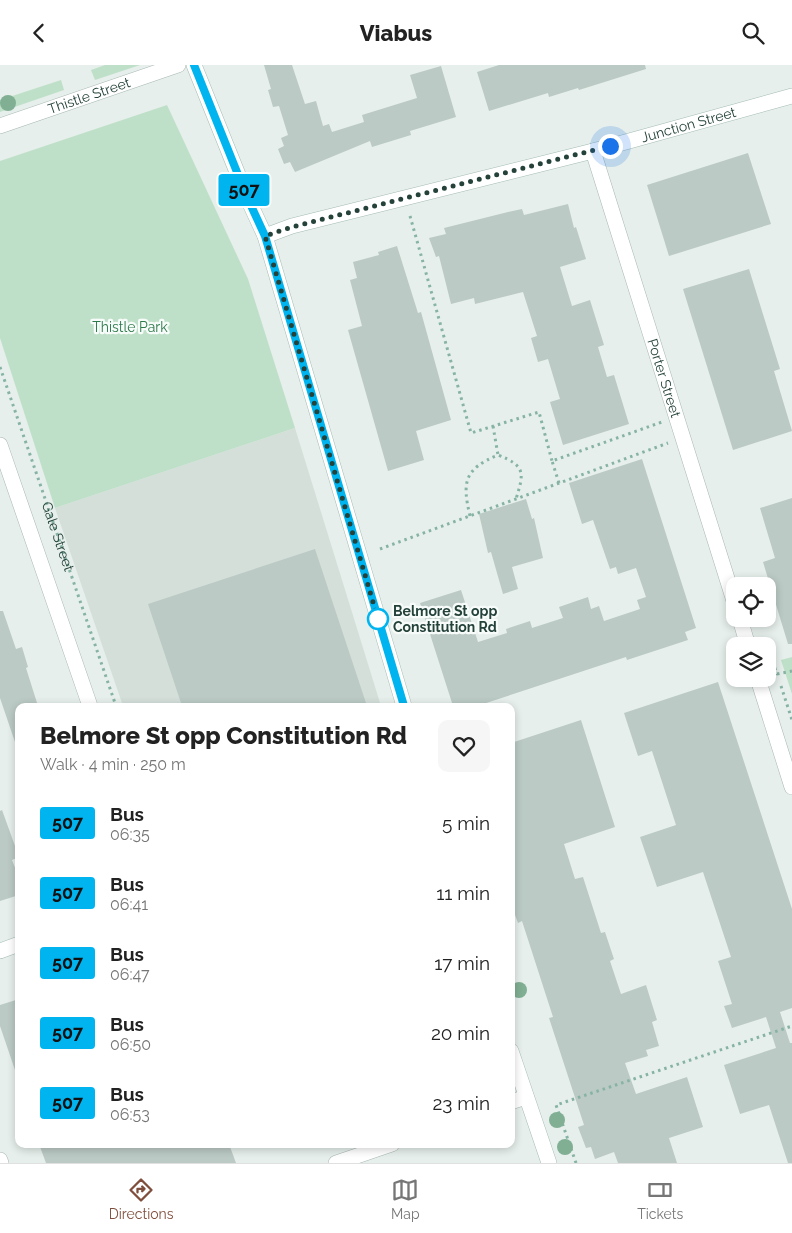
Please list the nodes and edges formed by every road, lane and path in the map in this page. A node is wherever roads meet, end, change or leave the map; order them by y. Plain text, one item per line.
1 (178, 65) edge
2 (194, 65) edge
3 (792, 95) edge
4 (0, 126) edge
5 (593, 151) junction
6 (410, 216) dead end
7 (265, 236) junction
8 (0, 367) edge
9 (664, 421) dead end
10 (492, 427) junction
11 (670, 442) dead end
12 (0, 445) edge
13 (498, 455) junction
14 (552, 461) junction
15 (559, 483) junction
16 (516, 499) junction
17 (470, 516) junction
18 (380, 549) dead end
19 (727, 577) edge
20 (776, 671) edge
21 (792, 671) edge
22 (777, 674) junction
23 (761, 687) edge
24 (89, 703) edge
25 (115, 703) edge
26 (403, 703) edge
27 (792, 720) edge
28 (792, 787) edge
29 (15, 945) edge
30 (0, 951) edge
31 (792, 1026) edge
32 (515, 1079) edge
33 (518, 1100) edge
34 (380, 1148) edge
35 (336, 1163) edge
36 (549, 1163) edge
37 (576, 1163) edge

1 - 4 street, Thistle Street
2 - 7 street
3 - 5 street, Junction Street
5 - 7 street, Junction Street
5 - 19 street, Porter Street
6 - 10 path
7 - 26 street
8 - 25 path, Gale Street
9 - 14 path
10 - 13 path
10 - 14 path
11 - 15 path
12 - 24 street, Gale Street
13 - 16 path
13 - 17 path
14 - 15 path
15 - 16 path
16 - 17 path
17 - 18 path
20 - 22 path
21 - 22 path
22 - 27 path
23 - 28 street
29 - 30 street
31 - 37 path
32 - 33 street
33 - 36 street
34 - 35 street

